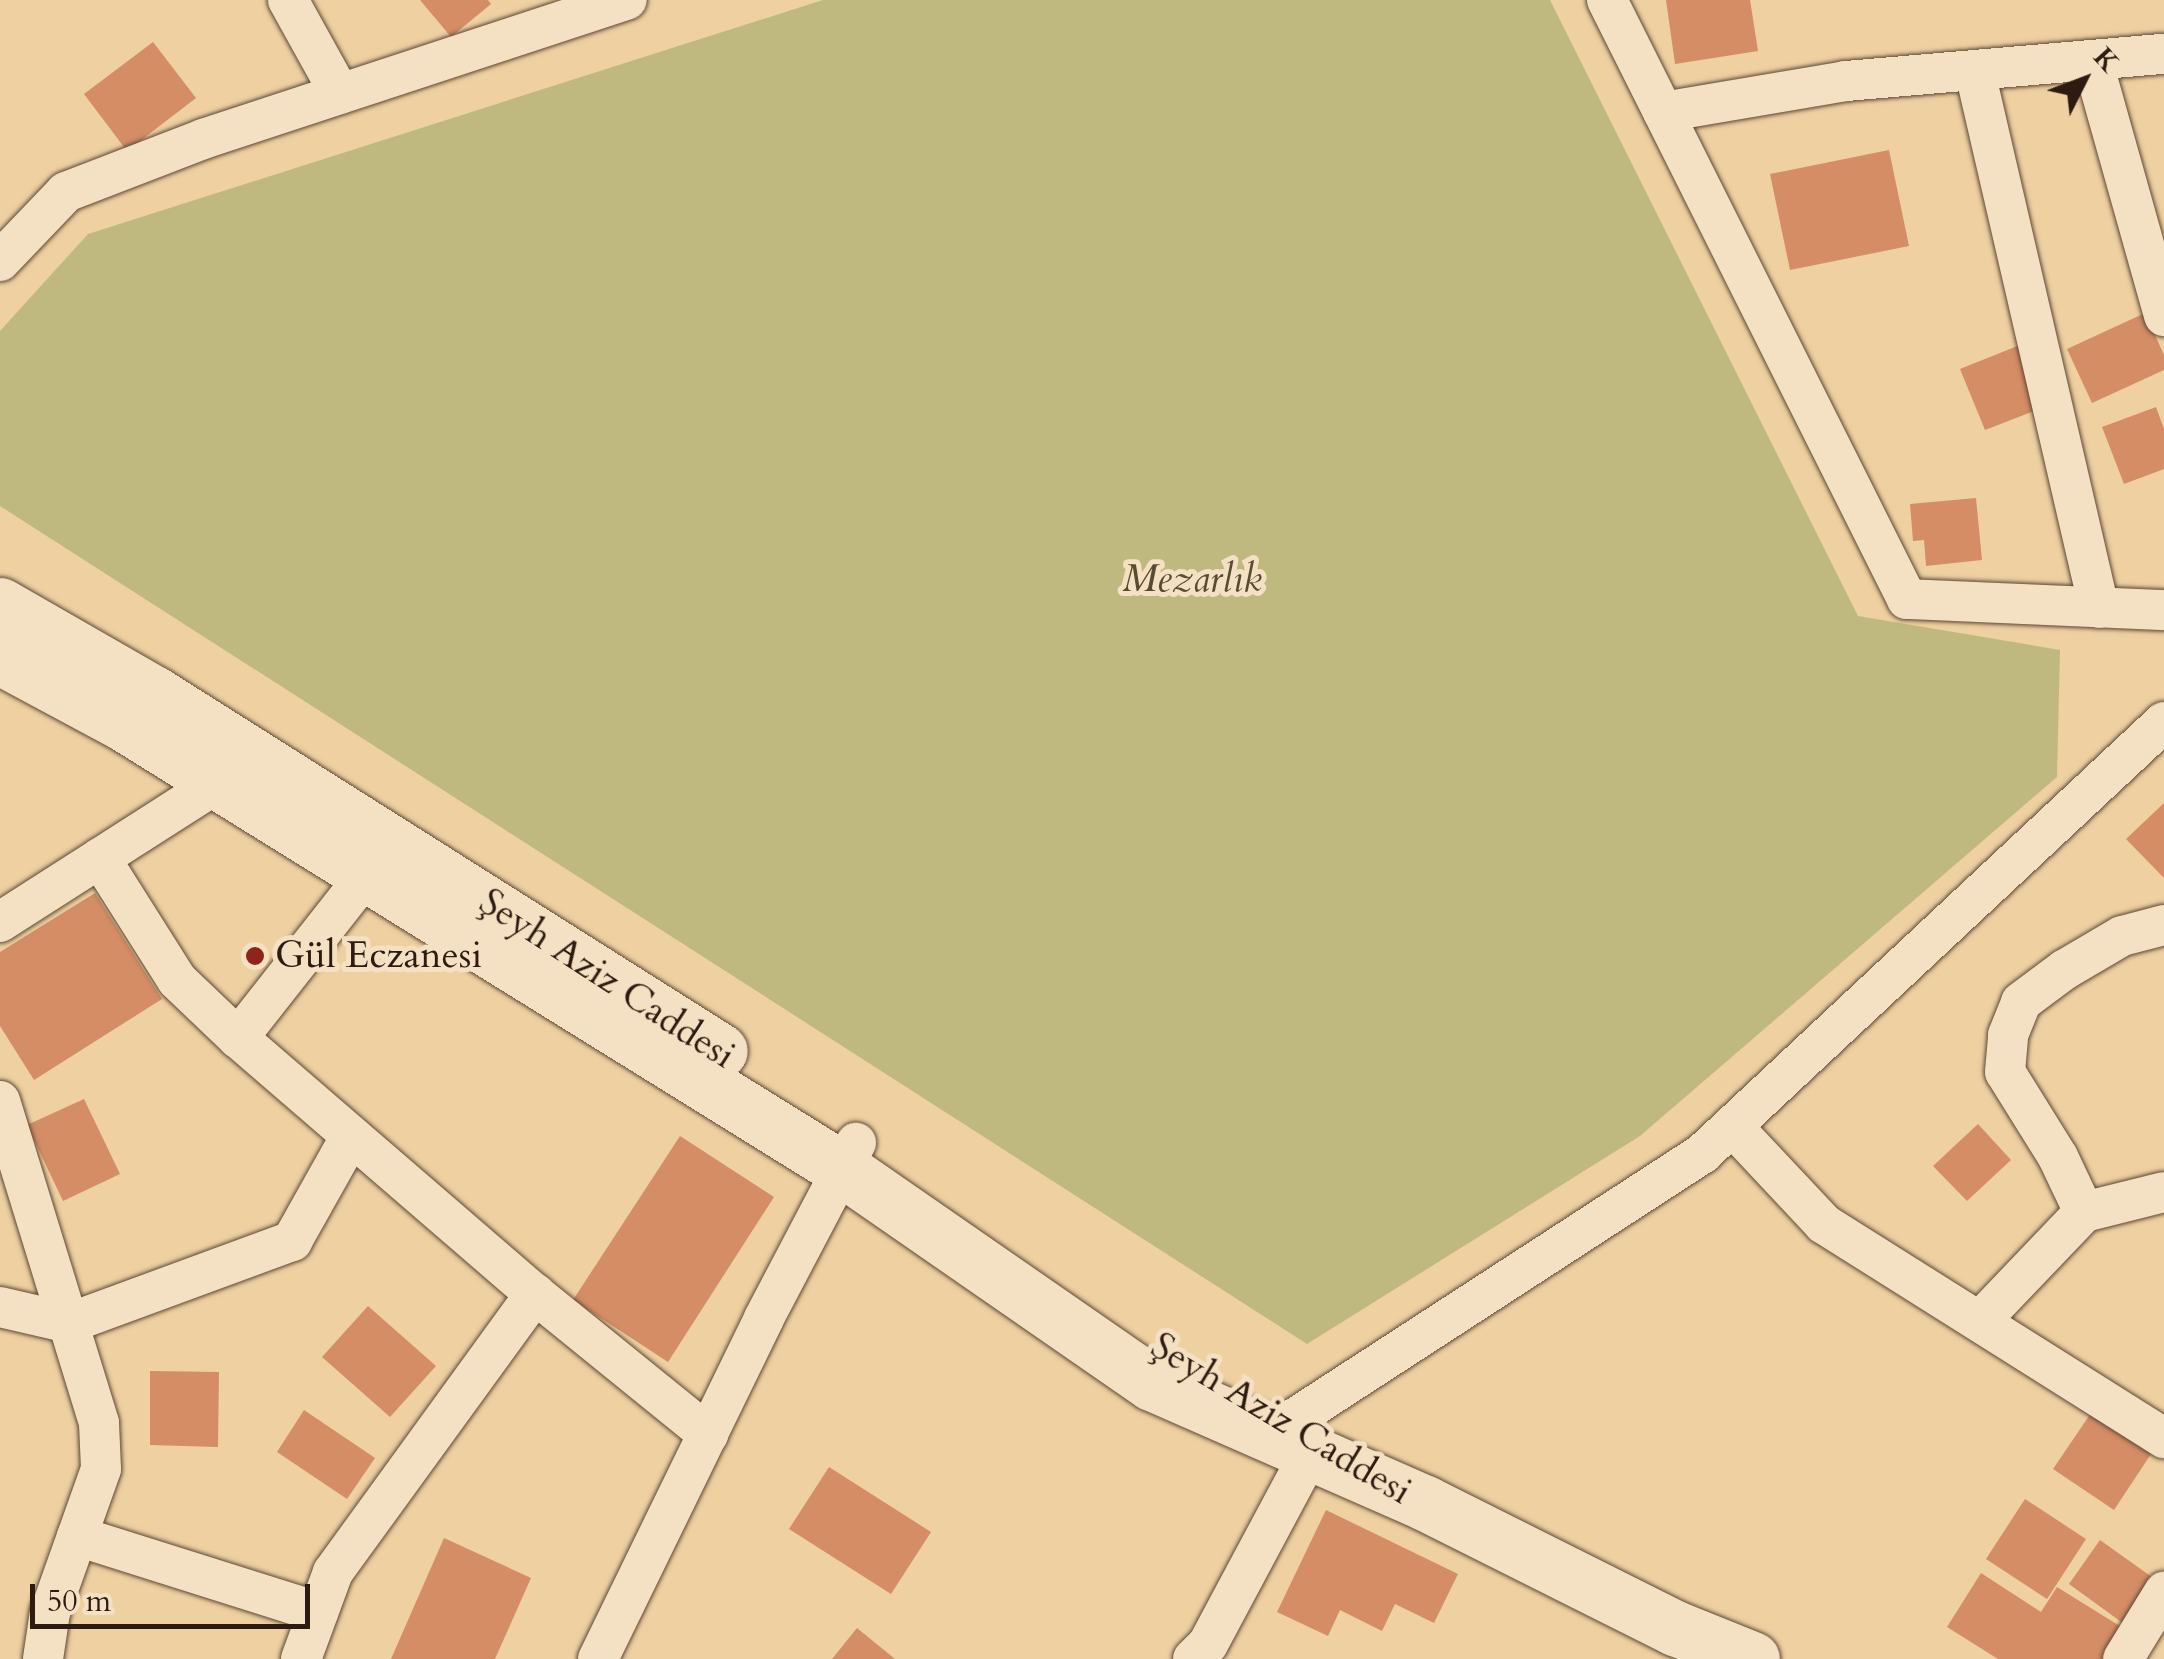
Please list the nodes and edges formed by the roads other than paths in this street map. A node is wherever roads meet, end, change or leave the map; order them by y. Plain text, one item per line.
1 (288, 0) edge
2 (627, 0) edge
3 (1607, 0) edge
4 (2164, 54) edge
5 (2094, 63) junction
6 (1975, 72) junction
7 (340, 94) junction
8 (1663, 112) junction
9 (7, 236) edge
10 (2164, 316) edge
11 (0, 605) edge
12 (2099, 608) junction
13 (2164, 610) edge
14 (0, 657) edge
15 (2164, 722) edge
16 (219, 782) junction
17 (100, 858) junction
18 (367, 874) junction
19 (0, 922) edge
20 (2164, 925) edge
21 (238, 1038) junction
22 (0, 1100) edge
23 (1732, 1126) junction
24 (351, 1136) junction
25 (850, 1156) junction
26 (2164, 1192) edge
27 (2084, 1212) junction
28 (535, 1294) junction
29 (0, 1307) edge
30 (1980, 1321) junction
31 (69, 1322) junction
32 (708, 1434) junction
33 (2164, 1438) edge
34 (1298, 1439) junction
35 (77, 1536) junction
36 (2164, 1592) edge
37 (318, 1612) junction
38 (296, 1658) edge
39 (43, 1659) edge
40 (598, 1659) edge
41 (1193, 1659) edge
42 (1752, 1659) edge
43 (2123, 1659) edge

1 - 7 street
2 - 7 street
3 - 8 street
4 - 5 street
5 - 6 street
5 - 10 street
6 - 8 street
6 - 12 street
7 - 9 street
8 - 12 street
11 - 25 main road, Şeyh Aziz Caddesi
12 - 13 street
14 - 16 main road, Şeyh Aziz Caddesi
15 - 23 street
16 - 17 street
16 - 18 main road, Şeyh Aziz Caddesi
17 - 19 street
17 - 21 street
18 - 21 street
18 - 25 main road, Şeyh Aziz Caddesi
20 - 27 street
21 - 24 street
22 - 31 street
23 - 30 street
23 - 34 street
24 - 28 street
24 - 31 street
25 - 32 street
25 - 34 main road, Şeyh Aziz Caddesi
26 - 27 street
27 - 30 street
28 - 32 street
28 - 37 street
29 - 31 street
30 - 33 street
31 - 35 street
32 - 40 street
34 - 41 street
34 - 42 main road, Şeyh Aziz Caddesi
35 - 37 street
35 - 39 street
36 - 43 street
37 - 38 street

